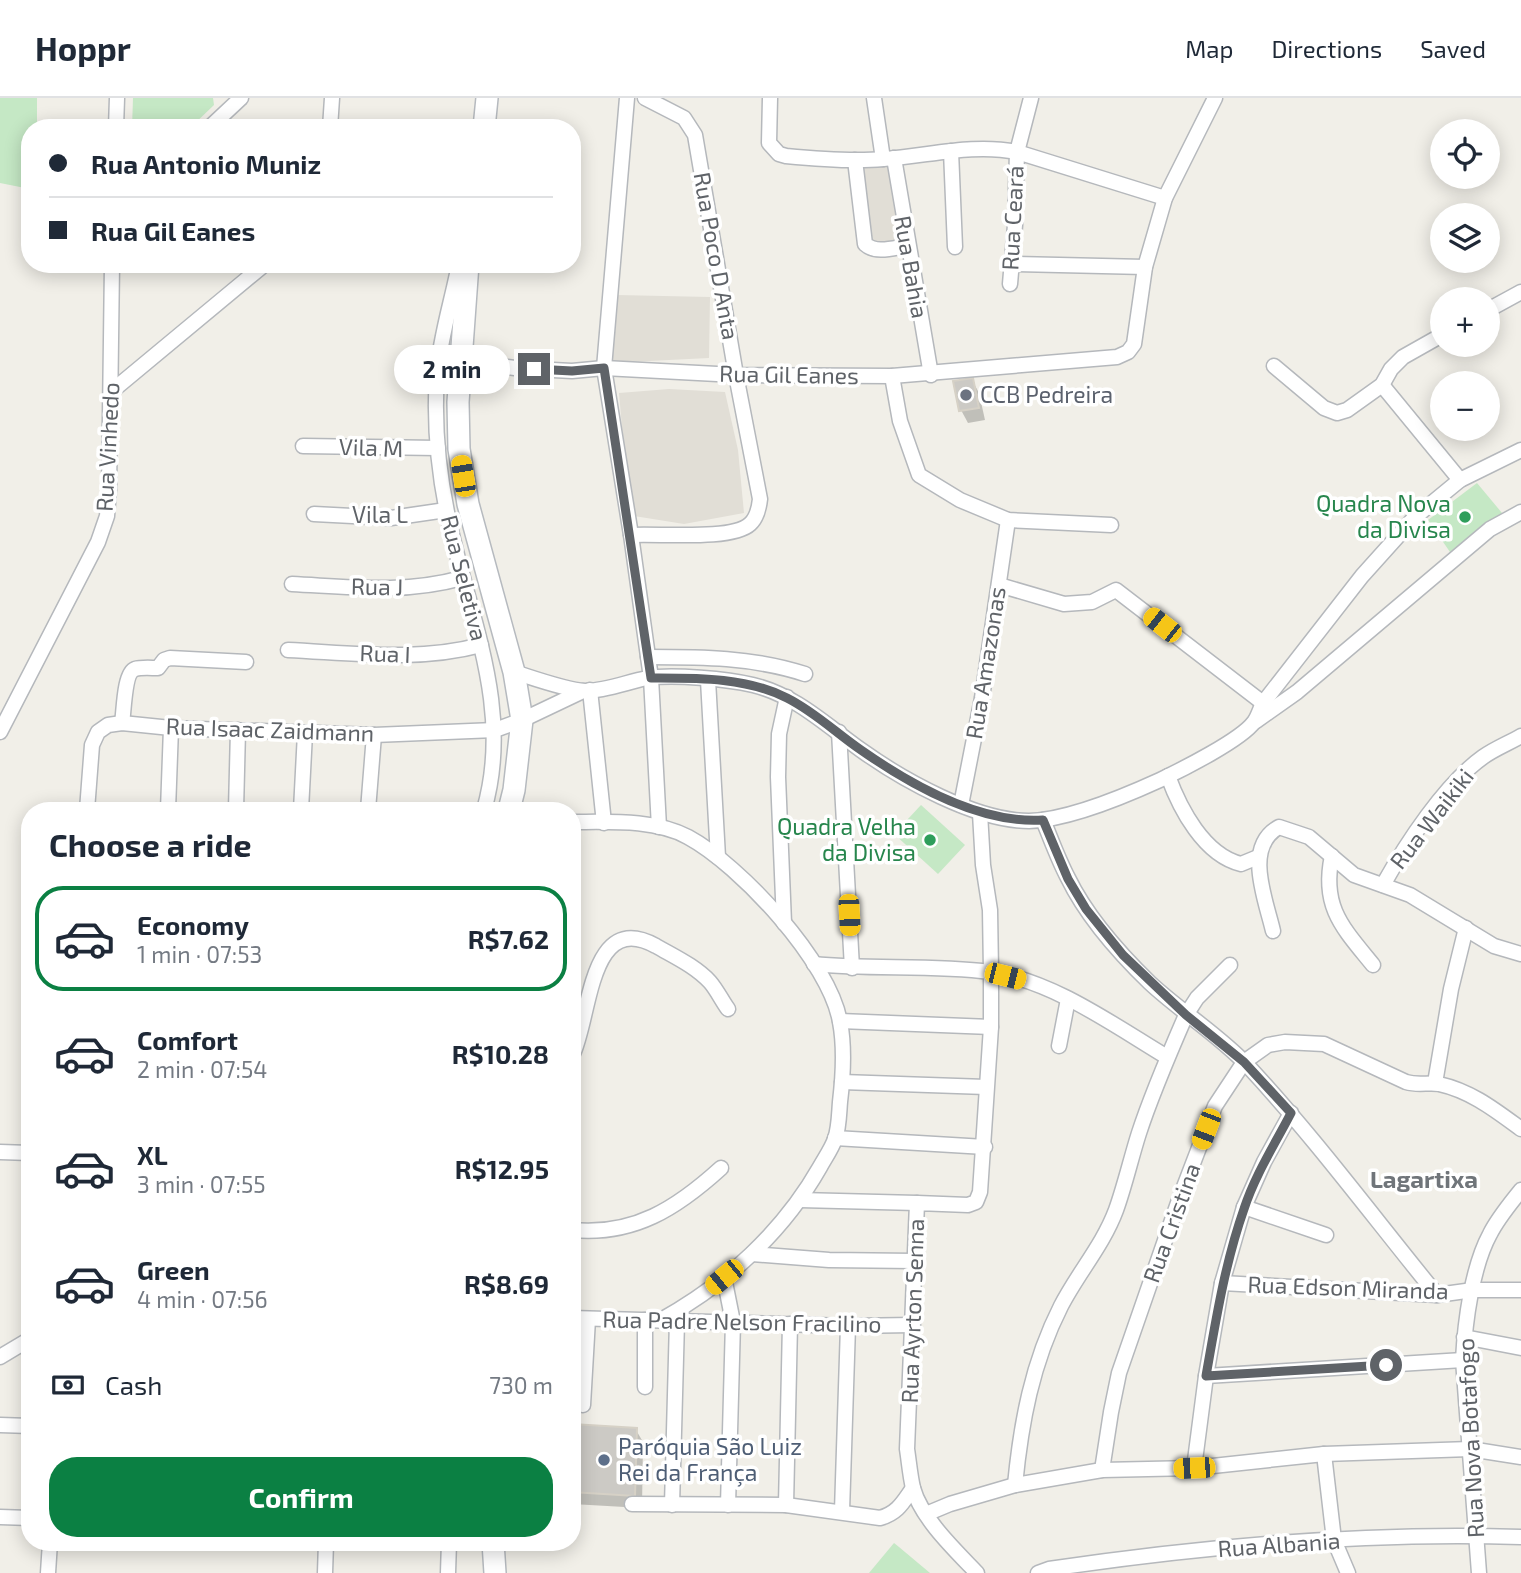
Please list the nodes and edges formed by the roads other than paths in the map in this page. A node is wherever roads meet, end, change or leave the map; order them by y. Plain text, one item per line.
1 (117, 98) edge
2 (241, 98) edge
3 (332, 98) edge
4 (487, 98) edge
5 (627, 98) edge
6 (645, 98) edge
7 (769, 98) edge
8 (874, 98) edge
9 (1031, 98) edge
10 (1215, 98) edge
11 (116, 119) edge
12 (219, 119) edge
13 (331, 119) edge
14 (485, 119) edge
15 (951, 151) junction
16 (1017, 152) junction
17 (888, 159) junction
18 (855, 160) junction
19 (1165, 198) junction
20 (907, 246) junction
21 (956, 247) dead end
22 (1011, 264) junction
23 (1145, 267) junction
24 (112, 273) edge
25 (254, 273) edge
26 (458, 273) edge
27 (465, 273) edge
28 (1010, 284) dead end
29 (1521, 292) edge
30 (1500, 303) edge
31 (1430, 341) edge
32 (460, 361) junction
33 (1274, 366) dead end
34 (604, 368) junction
35 (736, 375) junction
36 (931, 375) junction
37 (892, 376) junction
38 (1382, 385) junction
39 (112, 391) junction
40 (303, 446) dead end
41 (438, 448) junction
42 (1521, 450) edge
43 (1460, 480) junction
44 (446, 510) junction
45 (1521, 512) edge
46 (314, 514) dead end
47 (1008, 520) junction
48 (1111, 525) dead end
49 (631, 535) junction
50 (462, 578) junction
51 (292, 584) dead end
52 (999, 585) junction
53 (481, 645) junction
54 (288, 650) dead end
55 (648, 657) junction
56 (246, 662) dead end
57 (514, 672) junction
58 (805, 674) dead end
59 (651, 678) junction
60 (708, 680) junction
61 (586, 690) junction
62 (787, 697) junction
63 (1263, 703) junction
64 (522, 720) junction
65 (122, 723) junction
66 (1254, 723) junction
67 (172, 728) junction
68 (238, 730) junction
69 (495, 730) junction
70 (0, 732) edge
71 (839, 732) junction
72 (305, 733) junction
73 (374, 735) junction
74 (1521, 736) edge
75 (517, 763) junction
76 (1168, 776) junction
77 (88, 802) edge
78 (168, 802) edge
79 (236, 802) edge
80 (302, 802) edge
81 (369, 802) edge
82 (486, 802) edge
83 (510, 802) edge
84 (961, 805) junction
85 (980, 813) junction
86 (1043, 820) junction
87 (581, 822) edge
88 (604, 823) junction
89 (659, 827) junction
90 (1258, 856) junction
91 (1332, 856) junction
92 (718, 857) junction
93 (1383, 885) junction
94 (784, 923) junction
95 (1466, 928) junction
96 (1273, 932) dead end
97 (1521, 954) edge
98 (814, 964) junction
99 (1230, 965) dead end
100 (1373, 965) dead end
101 (852, 968) junction
102 (991, 972) junction
103 (1068, 999) junction
104 (727, 1009) dead end
105 (1186, 1015) junction
106 (840, 1021) junction
107 (581, 1024) edge
108 (991, 1027) junction
109 (1059, 1046) dead end
110 (1167, 1057) junction
111 (1244, 1062) junction
112 (842, 1082) junction
113 (1436, 1083) junction
114 (986, 1087) junction
115 (1291, 1113) junction
116 (1521, 1129) edge
117 (835, 1138) junction
118 (985, 1147) junction
119 (0, 1152) edge
120 (21, 1153) edge
121 (722, 1168) dead end
122 (1521, 1190) edge
123 (800, 1200) junction
124 (917, 1203) junction
125 (1244, 1207) junction
126 (581, 1231) edge
127 (1326, 1235) dead end
128 (752, 1254) junction
129 (915, 1261) junction
130 (724, 1277) junction
131 (1222, 1283) junction
132 (1474, 1290) junction
133 (1521, 1290) edge
134 (1437, 1295) junction
135 (581, 1319) edge
136 (588, 1319) junction
137 (645, 1320) junction
138 (661, 1321) junction
139 (677, 1321) junction
140 (733, 1322) junction
141 (790, 1324) junction
142 (913, 1325) junction
143 (848, 1326) junction
144 (1464, 1337) junction
145 (21, 1344) edge
146 (1521, 1348) edge
147 (0, 1357) edge
148 (1463, 1360) junction
149 (1206, 1376) junction
150 (645, 1387) dead end
151 (583, 1405) dead end
152 (0, 1425) edge
153 (21, 1426) edge
154 (1470, 1449) junction
155 (1324, 1454) junction
156 (1521, 1457) edge
157 (1194, 1468) junction
158 (1102, 1470) junction
159 (1015, 1485) junction
160 (913, 1488) junction
161 (632, 1504) dead end
162 (673, 1505) junction
163 (728, 1505) junction
164 (786, 1505) junction
165 (842, 1511) junction
166 (926, 1514) junction
167 (0, 1517) edge
168 (21, 1518) edge
169 (1475, 1536) junction
170 (1521, 1537) edge
171 (1334, 1541) junction
172 (49, 1551) edge
173 (326, 1551) edge
174 (449, 1551) edge
175 (494, 1551) edge
176 (48, 1573) edge
177 (325, 1573) edge
178 (449, 1573) edge
179 (495, 1573) edge
180 (977, 1573) edge
181 (1038, 1573) edge
182 (1348, 1573) edge
183 (1479, 1573) edge

1 - 11 street
2 - 12 street
3 - 13 street
4 - 14 main road
5 - 34 street
6 - 35 street, Rua Poco D Anta
7 - 18 street
8 - 17 street, Rua Bahia
9 - 16 street, Rua Ceará
10 - 19 street
15 - 16 street
15 - 17 street
15 - 21 street
16 - 19 street
16 - 22 street, Rua Ceará
17 - 18 street
17 - 20 street, Rua Bahia
18 - 20 street
19 - 23 street
20 - 36 street, Rua Bahia
22 - 23 street
22 - 28 street, Rua Ceará
23 - 36 street, Rua Gil Eanes
24 - 39 street, Rua Vinhedo
25 - 39 street
26 - 41 street, Rua Seletiva
27 - 32 main road
29 - 30 street
31 - 38 street
32 - 34 street, Rua Gil Eanes
32 - 57 main road
33 - 38 street
34 - 35 street, Rua Gil Eanes
34 - 49 street
35 - 37 street, Rua Gil Eanes
35 - 49 street, Rua Poco D Anta
36 - 37 street, Rua Gil Eanes
37 - 47 street
38 - 43 street
39 - 70 street, Rua Vinhedo
40 - 41 street, Vila M
41 - 44 street, Rua Seletiva
42 - 43 street
43 - 63 street
44 - 46 street, Vila L
44 - 50 street, Rua Seletiva
45 - 66 street
47 - 48 street
47 - 52 street, Rua Amazonas
49 - 55 street
50 - 51 street, Rua J
50 - 53 street, Rua Seletiva
52 - 63 street
52 - 84 street, Rua Amazonas
53 - 54 street, Rua I
53 - 69 street, Rua Seletiva
55 - 58 street
55 - 59 street
56 - 65 street
57 - 61 street
57 - 64 main road
59 - 60 street
59 - 61 street
59 - 89 street
60 - 62 street
60 - 92 street
61 - 64 street, Rua Isaac Zaidmann
61 - 88 street
62 - 71 street
62 - 94 street
63 - 66 street
64 - 69 street, Rua Isaac Zaidmann
64 - 75 main road
65 - 67 street, Rua Isaac Zaidmann
65 - 77 street
66 - 76 street
67 - 68 street, Rua Isaac Zaidmann
67 - 78 street
68 - 72 street, Rua Isaac Zaidmann
68 - 79 street
69 - 73 street, Rua Isaac Zaidmann
69 - 75 street
69 - 82 street, Rua Seletiva
71 - 84 street
71 - 101 street
72 - 73 street, Rua Isaac Zaidmann
72 - 80 street
73 - 81 street
74 - 93 street, Rua Waikiki
75 - 83 main road
76 - 86 street
76 - 90 street
84 - 85 street
85 - 86 street
85 - 102 street, Rua Ayrton Senna
86 - 105 street
87 - 88 street
88 - 89 street
89 - 92 street
90 - 91 street
90 - 96 street
91 - 93 street
91 - 100 street
92 - 94 street
93 - 95 street
94 - 98 street
95 - 97 street
95 - 113 street
98 - 101 street
98 - 106 street
99 - 105 street
101 - 102 street
102 - 103 street
102 - 108 street, Rua Ayrton Senna
103 - 109 street
103 - 110 street
104 - 107 street
105 - 110 street
105 - 111 street
106 - 108 street
106 - 112 street
108 - 114 street, Rua Ayrton Senna
110 - 159 street
111 - 113 street, Rua Cristina
111 - 115 street
111 - 158 street, Rua Cristina
112 - 114 street
112 - 117 street
113 - 116 street, Rua Cristina
114 - 118 street, Rua Ayrton Senna
115 - 125 street
115 - 134 street
117 - 118 street
117 - 123 street
118 - 124 street, Rua Ayrton Senna
119 - 120 street
121 - 126 street
122 - 132 street, Rua Nova Botafogo
123 - 124 street
123 - 128 street
124 - 129 street, Rua Ayrton Senna
125 - 127 street
125 - 131 street
128 - 129 street
128 - 130 street
129 - 142 street, Rua Ayrton Senna
130 - 138 street
130 - 140 street
131 - 134 street, Rua Edson Miranda
131 - 149 street
132 - 133 street, Rua Edson Miranda
132 - 134 street, Rua Edson Miranda
132 - 144 street, Rua Nova Botafogo
135 - 136 street, Rua Padre Nelson Fracilino
136 - 137 street, Rua Padre Nelson Fracilino
136 - 151 street
137 - 138 street, Rua Padre Nelson Fracilino
137 - 150 street
138 - 139 street, Rua Padre Nelson Fracilino
139 - 140 street, Rua Padre Nelson Fracilino
139 - 162 street
140 - 141 street, Rua Padre Nelson Fracilino
140 - 163 street
141 - 143 street, Rua Padre Nelson Fracilino
141 - 164 street
142 - 143 street, Rua Padre Nelson Fracilino
142 - 160 street, Rua Ayrton Senna
143 - 165 street
144 - 146 street
144 - 148 street, Rua Nova Botafogo
145 - 147 street
148 - 149 street
148 - 154 street, Rua Nova Botafogo
149 - 157 street
152 - 153 street
154 - 155 street
154 - 156 street
154 - 169 street, Rua Nova Botafogo
155 - 157 street
155 - 171 street
157 - 158 street
158 - 159 street
159 - 166 street
160 - 165 street
160 - 166 street, Rua Ayrton Senna
161 - 162 street
162 - 163 street
163 - 164 street
164 - 165 street
166 - 180 street, Rua Ayrton Senna
167 - 168 street
169 - 170 street, Rua Albania
169 - 171 street, Rua Albania
169 - 183 street, Rua Nova Botafogo
171 - 181 street, Rua Albania
171 - 182 street
172 - 176 street
173 - 177 street
174 - 178 street
175 - 179 main road

